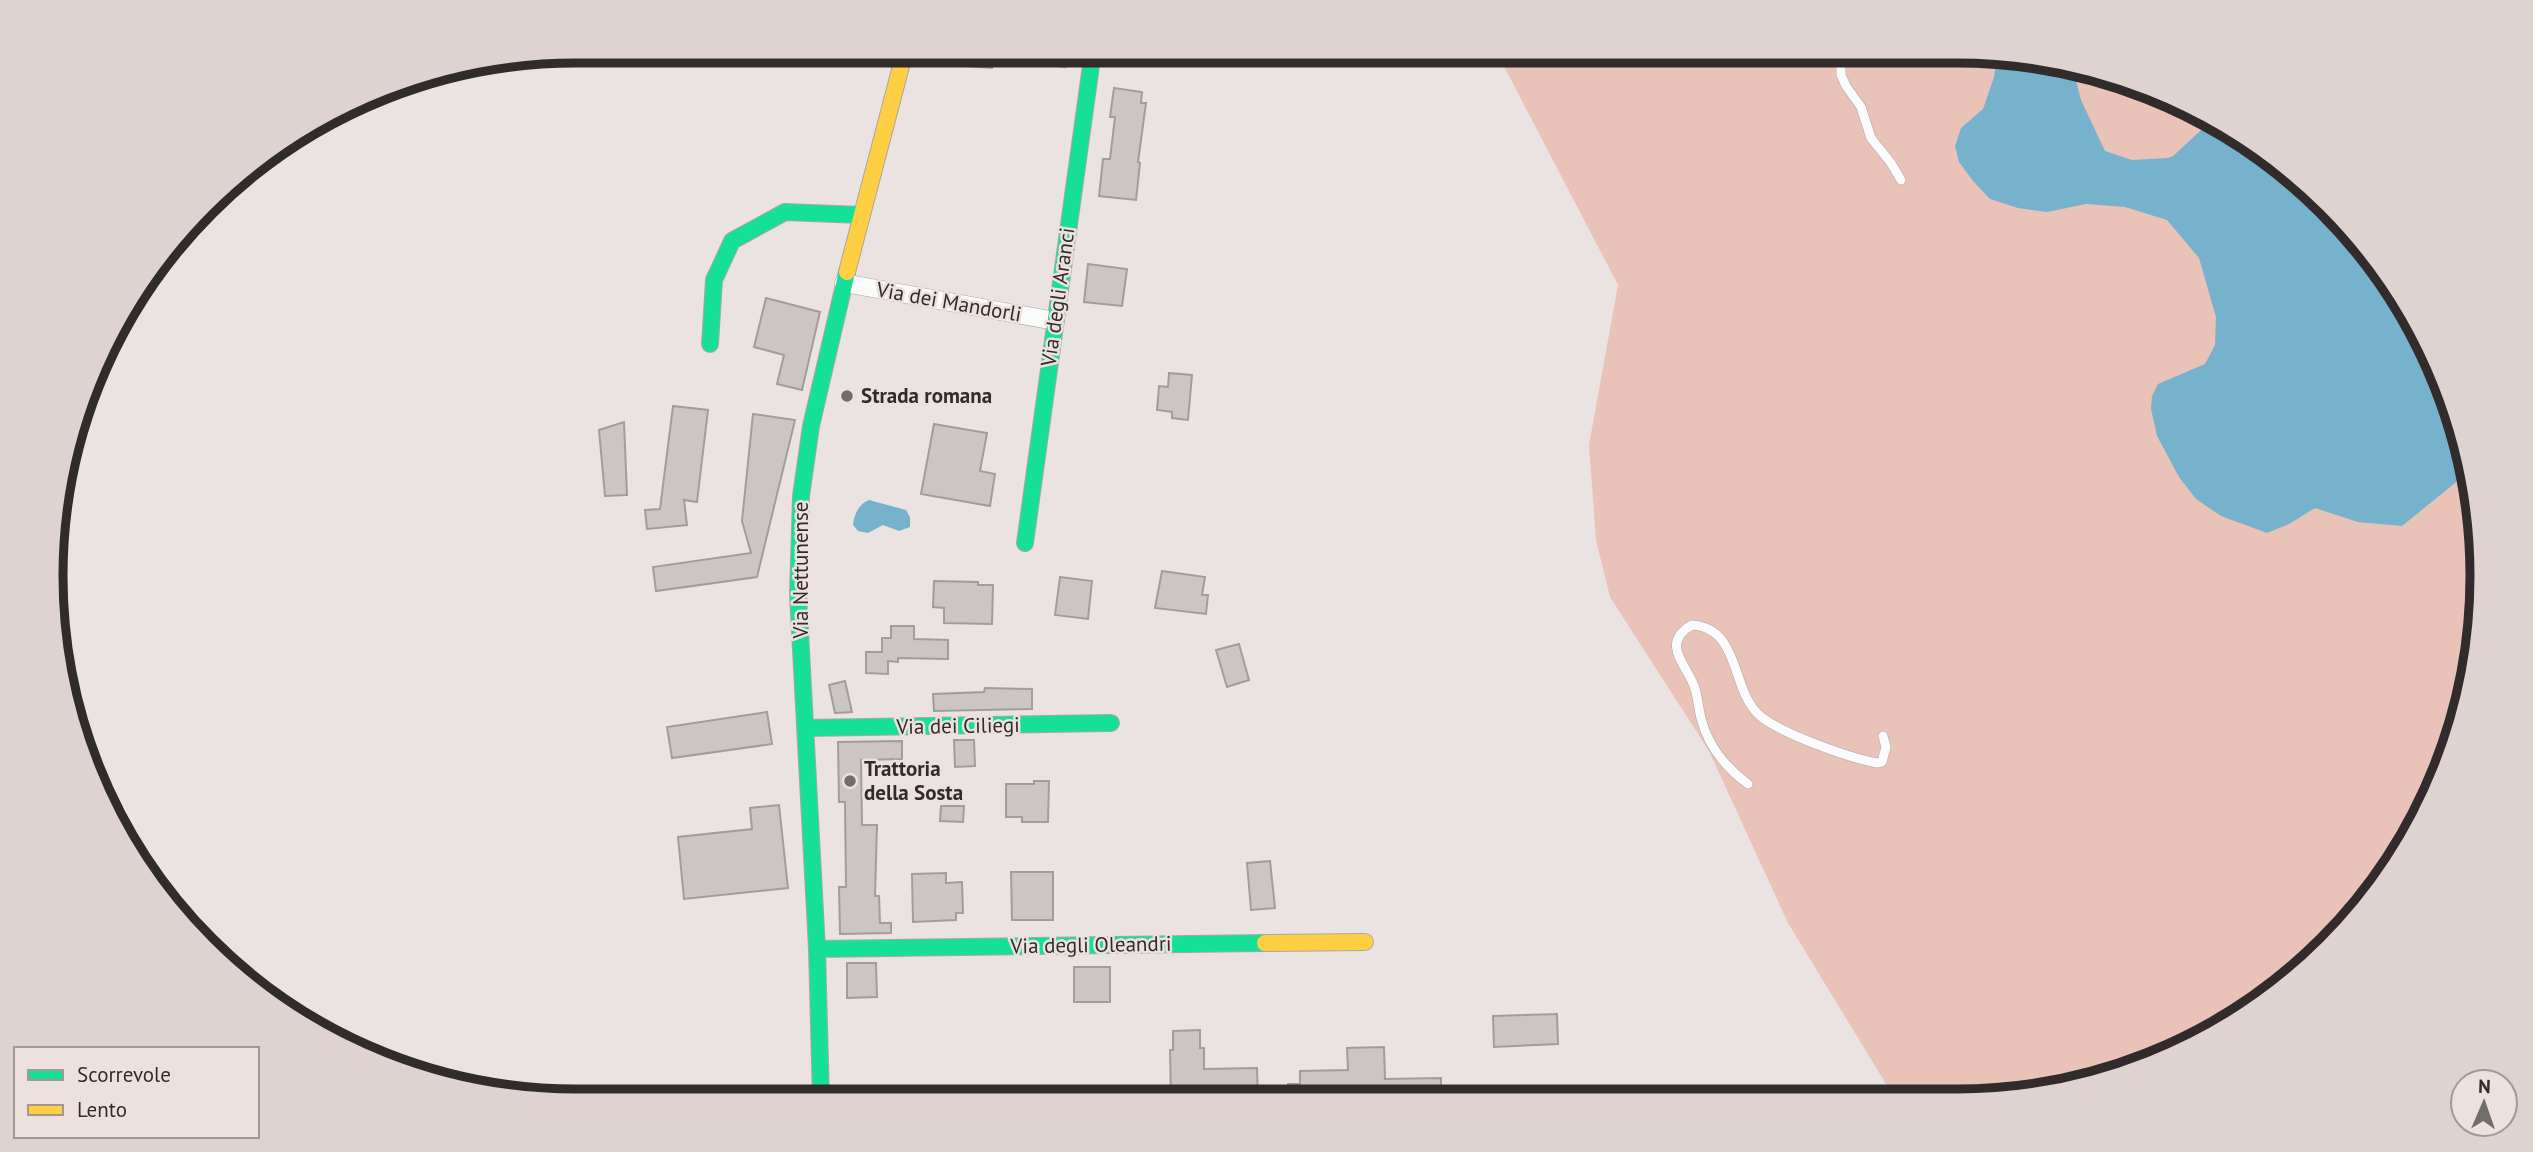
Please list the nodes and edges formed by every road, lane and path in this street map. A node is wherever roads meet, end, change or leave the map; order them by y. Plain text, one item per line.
1 (902, 63) edge
2 (1091, 63) edge
3 (1841, 63) edge
4 (1901, 180) dead end
5 (861, 215) junction
6 (844, 284) junction
7 (1055, 321) junction
8 (710, 344) dead end
9 (1025, 543) dead end
10 (1111, 723) dead end
11 (806, 728) junction
12 (1883, 736) dead end
13 (1748, 784) dead end
14 (1365, 942) dead end
15 (817, 949) junction
16 (821, 1089) edge

1 - 5 street, Via Nettunense
2 - 7 street, Via degli Aranci
3 - 4 lane
5 - 6 street, Via Nettunense
5 - 8 street
6 - 7 street, Via dei Mandorli
6 - 11 street, Via Nettunense
7 - 9 street, Via degli Aranci
10 - 11 street, Via dei Ciliegi
11 - 15 street, Via Nettunense
12 - 13 lane
14 - 15 street, Via degli Oleandri
15 - 16 street, Via Nettunense

